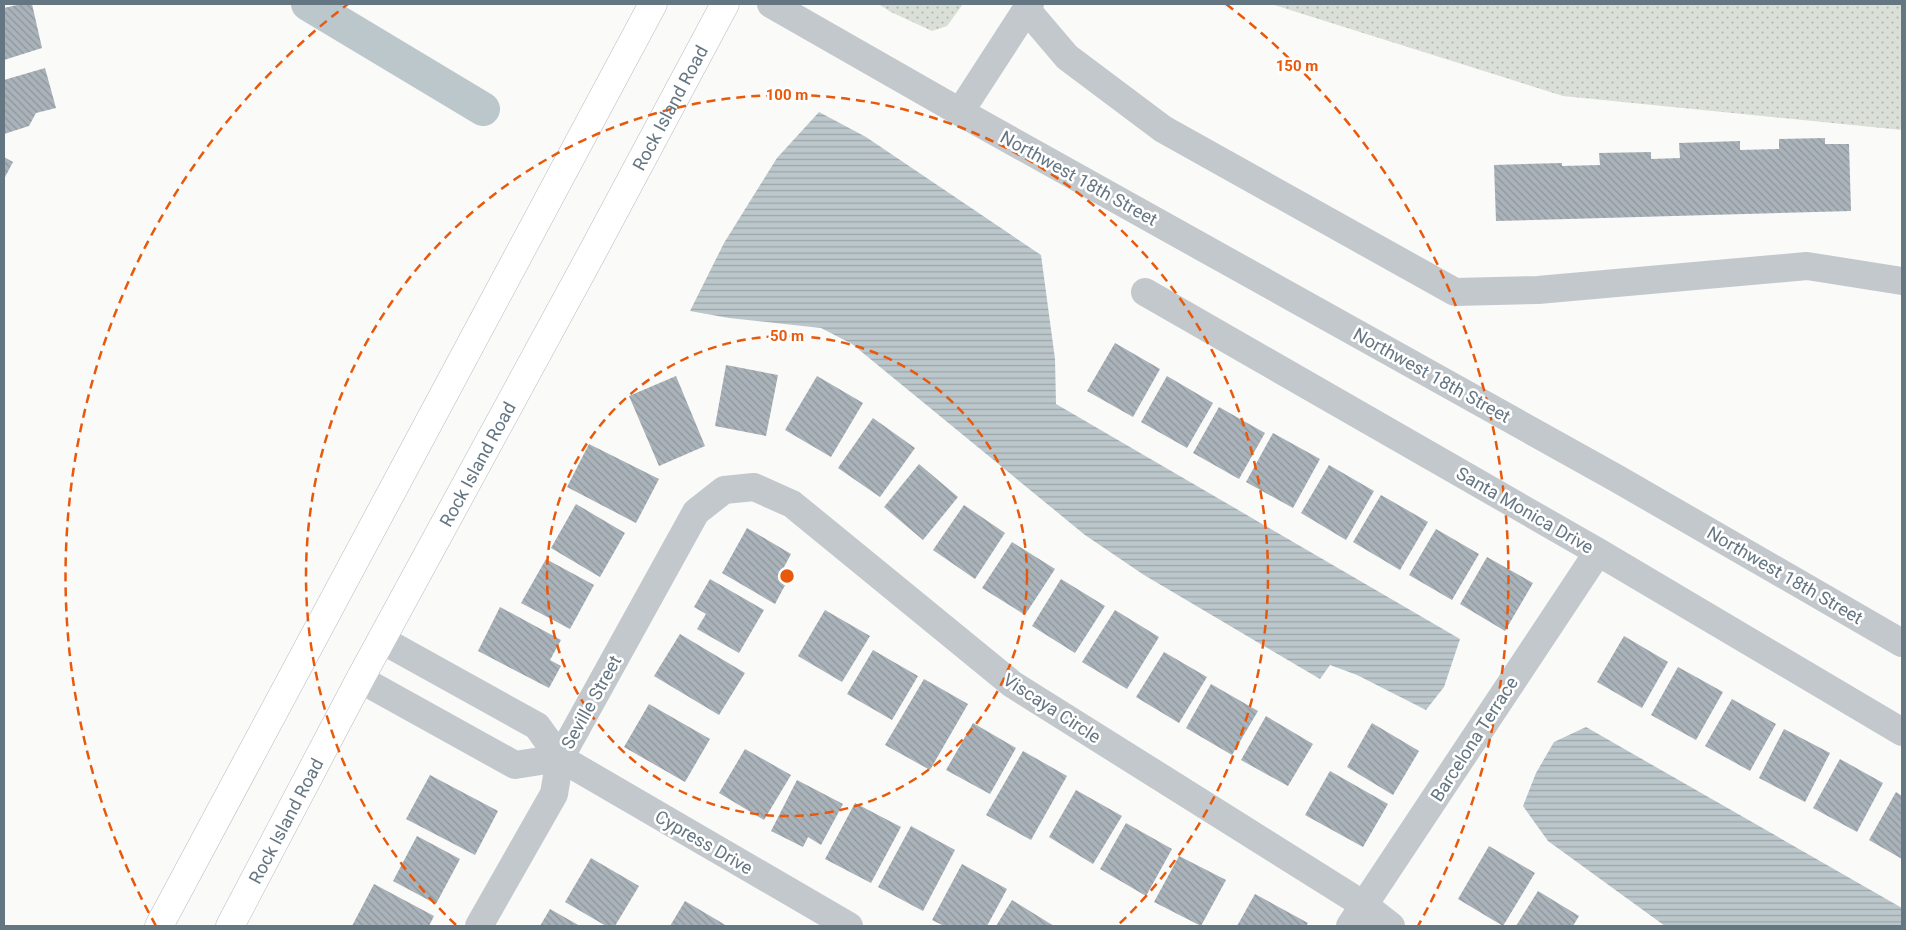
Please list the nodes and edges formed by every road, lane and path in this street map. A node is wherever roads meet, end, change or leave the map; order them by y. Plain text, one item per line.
1 (653, 4) edge
2 (724, 4) edge
3 (771, 4) edge
4 (1028, 7) edge
5 (960, 112) junction
6 (1902, 281) edge
7 (1145, 292) dead end
8 (724, 490) joint
9 (1598, 552) junction
10 (382, 640) junction
11 (1902, 643) edge
12 (360, 680) junction
13 (1902, 732) edge
14 (560, 758) junction
15 (1357, 916) edge
16 (159, 926) edge
17 (230, 926) edge
18 (479, 926) edge
19 (849, 926) edge
20 (1391, 926) edge

1 - 16 main road
2 - 10 main road, Rock Island Road
3 - 5 street, Northwest 18th Street
4 - 5 street
4 - 6 street
5 - 11 street, Northwest 18th Street
7 - 9 street, Santa Monica Drive
8 - 14 street, Seville Street
8 - 15 street, Viscaya Circle
9 - 13 street, Santa Monica Drive
9 - 15 street, Barcelona Terrace
10 - 12 main road, Rock Island Road
10 - 14 street, Cypress Drive
12 - 14 street
12 - 17 main road, Rock Island Road
14 - 18 street, Seville Street
14 - 19 street, Cypress Drive
15 - 20 street, Viscaya Circle

